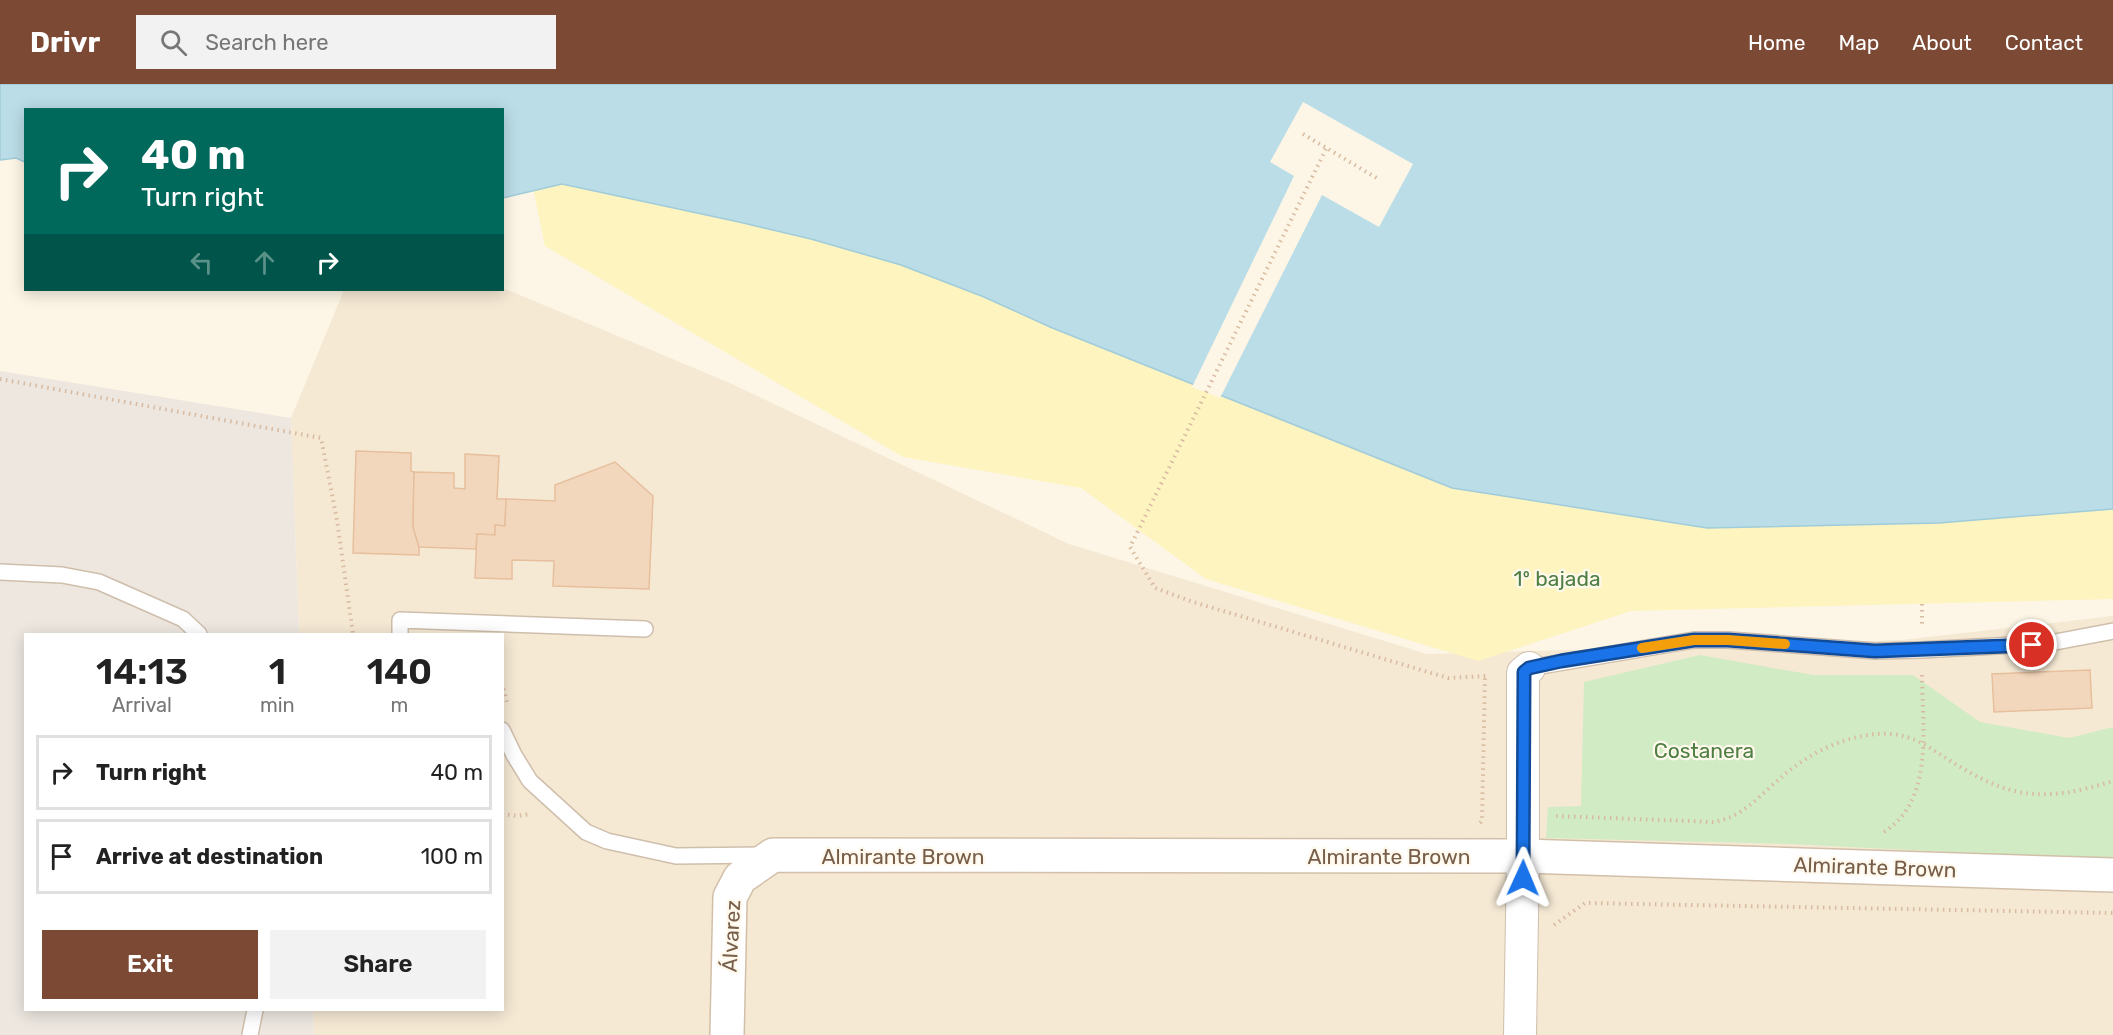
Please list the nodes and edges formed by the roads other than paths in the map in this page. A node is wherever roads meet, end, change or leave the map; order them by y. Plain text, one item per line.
1 (0, 572) edge
2 (487, 629) edge
3 (645, 629) dead end
4 (2113, 631) edge
5 (198, 633) edge
6 (400, 633) edge
7 (1526, 670) joint
8 (504, 734) edge
9 (773, 855) junction
10 (1523, 856) junction
11 (2113, 875) edge
12 (255, 1011) edge
13 (250, 1035) edge
14 (727, 1035) edge
15 (1520, 1035) edge

1 - 5 lane
2 - 3 lane
2 - 6 lane
4 - 7 lane
7 - 10 street
8 - 9 lane
9 - 10 street, Almirante Brown
9 - 14 street, Álvarez
10 - 11 street, Almirante Brown
10 - 15 street
12 - 13 lane

